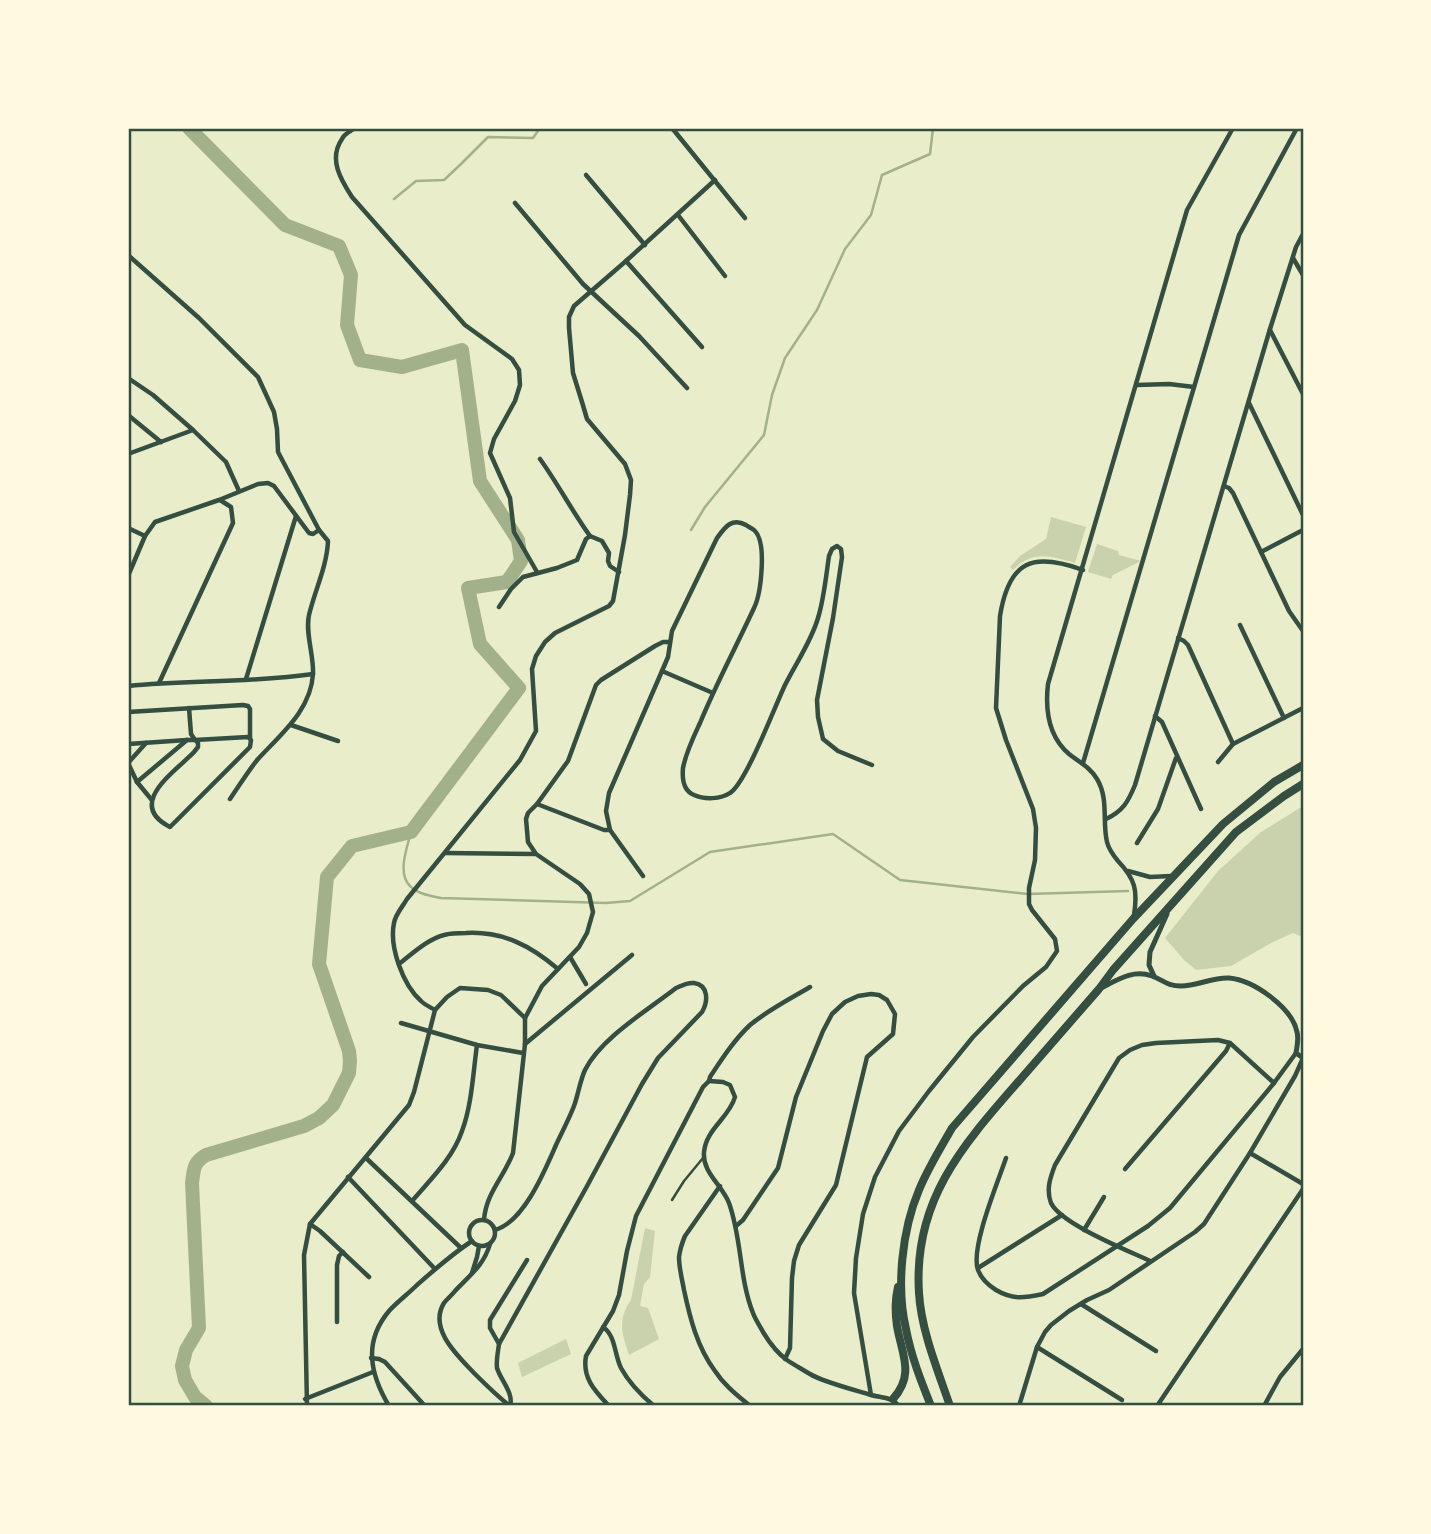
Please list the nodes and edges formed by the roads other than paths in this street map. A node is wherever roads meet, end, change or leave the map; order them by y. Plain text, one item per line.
1 (355, 128) edge
2 (672, 128) edge
3 (1233, 128) edge
4 (1297, 128) edge
5 (586, 174) dead end
6 (715, 180) junction
7 (515, 203) dead end
8 (678, 215) junction
9 (745, 218) dead end
10 (1303, 234) edge
11 (645, 245) junction
12 (128, 255) edge
13 (1293, 257) junction
14 (626, 261) junction
15 (1303, 275) edge
16 (725, 276) dead end
17 (592, 291) junction
18 (1270, 329) junction
19 (702, 347) dead end
20 (128, 378) edge
21 (1137, 385) junction
22 (1195, 387) junction
23 (687, 388) dead end
24 (1303, 394) edge
25 (1249, 403) junction
26 (128, 415) edge
27 (193, 430) junction
28 (161, 442) junction
29 (128, 454) edge
30 (540, 460) dead end
31 (1224, 486) junction
32 (239, 491) junction
33 (219, 500) junction
34 (296, 515) junction
35 (1303, 515) edge
36 (128, 528) edge
37 (319, 530) junction
38 (1303, 530) edge
39 (145, 536) junction
40 (590, 536) junction
41 (1261, 552) junction
42 (1083, 570) junction
43 (537, 572) junction
44 (619, 572) junction
45 (128, 576) edge
46 (499, 607) dead end
47 (1240, 625) dead end
48 (1303, 631) edge
49 (1178, 638) junction
50 (670, 642) junction
51 (662, 671) junction
52 (313, 674) junction
53 (246, 679) junction
54 (159, 683) junction
55 (128, 686) edge
56 (713, 693) junction
57 (189, 708) junction
58 (1303, 708) edge
59 (128, 712) edge
60 (1155, 716) junction
61 (1284, 718) junction
62 (291, 724) junction
63 (250, 738) junction
64 (187, 740) junction
65 (195, 740) junction
66 (338, 741) dead end
67 (146, 743) junction
68 (128, 744) edge
69 (1233, 744) junction
70 (1176, 757) junction
71 (1218, 762) dead end
72 (128, 763) edge
73 (1083, 763) junction
74 (872, 765) dead end
75 (1303, 765) edge
76 (137, 782) junction
77 (1303, 784) edge
78 (150, 799) junction
79 (230, 799) dead end
80 (537, 804) junction
81 (1201, 809) dead end
82 (1105, 819) junction
83 (610, 830) junction
84 (1137, 843) dead end
85 (446, 853) junction
86 (536, 854) junction
87 (1127, 870) junction
88 (1175, 875) junction
89 (643, 876) dead end
90 (1169, 909) junction
91 (1133, 919) junction
92 (632, 955) dead end
93 (570, 957) junction
94 (399, 964) junction
95 (558, 969) junction
96 (1154, 976) junction
97 (586, 984) dead end
98 (810, 987) dead end
99 (1099, 989) junction
100 (435, 1010) junction
101 (525, 1018) junction
102 (401, 1023) dead end
103 (430, 1030) junction
104 (1230, 1043) junction
105 (525, 1044) junction
106 (477, 1045) junction
107 (523, 1053) junction
108 (1296, 1053) junction
109 (1303, 1058) edge
110 (709, 1081) junction
111 (1274, 1083) junction
112 (1250, 1153) junction
113 (704, 1157) junction
114 (366, 1158) junction
115 (1006, 1158) dead end
116 (1125, 1169) dead end
117 (348, 1177) junction
118 (720, 1186) junction
119 (1303, 1186) edge
120 (1104, 1197) dead end
121 (673, 1200) dead end
122 (412, 1201) junction
123 (1062, 1215) junction
124 (484, 1220) junction
125 (310, 1224) junction
126 (736, 1226) junction
127 (495, 1230) junction
128 (1084, 1230) junction
129 (472, 1241) junction
130 (490, 1244) junction
131 (1116, 1245) junction
132 (479, 1246) junction
133 (461, 1248) junction
134 (343, 1252) junction
135 (527, 1259) dead end
136 (1150, 1261) junction
137 (435, 1269) junction
138 (977, 1269) junction
139 (472, 1273) junction
140 (902, 1274) junction
141 (369, 1277) dead end
142 (1080, 1303) junction
143 (337, 1322) dead end
144 (603, 1327) junction
145 (499, 1344) junction
146 (1037, 1347) junction
147 (1303, 1349) edge
148 (1156, 1352) dead end
149 (371, 1358) junction
150 (785, 1359) junction
151 (373, 1372) junction
152 (871, 1395) junction
153 (305, 1399) junction
154 (1122, 1400) dead end
155 (896, 1403) edge
156 (307, 1406) edge
157 (389, 1406) edge
158 (425, 1406) edge
159 (511, 1406) edge
160 (609, 1406) edge
161 (654, 1406) edge
162 (750, 1406) edge
163 (931, 1406) edge
164 (950, 1406) edge
165 (1020, 1406) edge
166 (1157, 1406) edge
167 (1264, 1406) edge

1 - 43 street
2 - 6 street
3 - 21 street
4 - 22 street
5 - 11 street
6 - 8 street
6 - 9 street
7 - 17 street
8 - 11 street
8 - 16 street
10 - 13 street
11 - 14 street
12 - 37 street
13 - 15 street
13 - 18 street
14 - 17 street
14 - 19 street
17 - 23 street
17 - 44 street
18 - 24 street
18 - 25 street
20 - 27 street
21 - 22 street
21 - 42 street
22 - 73 street
25 - 31 street
25 - 35 street
26 - 28 street
27 - 28 street
27 - 32 street
28 - 29 street
30 - 40 street
31 - 41 street
31 - 49 street
32 - 33 street
32 - 34 street
33 - 39 street
33 - 54 street
34 - 37 street
34 - 53 street
36 - 39 street
37 - 52 street
38 - 41 street
39 - 45 street
40 - 43 street
40 - 44 street
41 - 48 street
42 - 73 street
42 - 152 street
43 - 46 street
44 - 85 street
47 - 61 street
49 - 60 street
49 - 69 street
50 - 51 street
50 - 56 street
50 - 80 street
51 - 56 street
51 - 83 street
52 - 53 street
52 - 62 street
53 - 54 street
54 - 55 street
56 - 74 street
57 - 59 street
57 - 63 street
57 - 65 street
58 - 61 street
60 - 70 street
60 - 82 street
61 - 69 street
62 - 66 street
62 - 79 street
63 - 65 street
63 - 78 street
64 - 65 street
64 - 67 street
64 - 76 street
65 - 78 street
67 - 68 street
67 - 72 street
69 - 71 street
70 - 81 street
70 - 84 street
72 - 76 street
73 - 82 street
75 - 88 highway
76 - 78 street
77 - 90 highway
80 - 83 street
80 - 86 street
82 - 87 street
83 - 89 street
85 - 86 street
85 - 94 street
86 - 93 street
87 - 88 street
87 - 91 street
88 - 91 highway
90 - 96 street
90 - 99 highway
91 - 140 highway
92 - 105 street
93 - 95 street
93 - 97 street
94 - 95 street
94 - 100 street
95 - 101 street
96 - 99 street
96 - 108 street
98 - 110 street
99 - 164 highway
100 - 101 street
100 - 103 street
101 - 105 street
102 - 103 street
103 - 106 street
103 - 114 street
104 - 111 street
104 - 116 street
104 - 123 street
105 - 107 street
106 - 107 street
106 - 122 street
107 - 124 street
108 - 109 street
108 - 111 street
109 - 112 street
110 - 113 street
110 - 144 street
111 - 131 street
112 - 119 street
112 - 136 street
113 - 118 street
113 - 121 lane
114 - 117 street
114 - 122 street
115 - 138 street
117 - 125 street
117 - 137 street
118 - 126 street
118 - 162 street
119 - 166 street
120 - 128 street
122 - 133 street
123 - 128 street
123 - 138 street
124 - 127 street
124 - 129 street
125 - 134 street
125 - 153 street
126 - 150 street
126 - 150 street
127 - 130 street
127 - 145 street
128 - 131 street
129 - 132 street
129 - 133 street
130 - 132 street
130 - 139 street
131 - 136 street
131 - 138 street
132 - 139 street
133 - 137 street
134 - 141 street
134 - 143 street
135 - 145 street
136 - 142 street
137 - 149 street
139 - 159 street
140 - 155 highway
140 - 163 highway
142 - 146 street
142 - 148 street
144 - 160 street
144 - 161 street
145 - 159 street
146 - 154 street
146 - 165 street
147 - 167 street
149 - 151 street
149 - 158 street
150 - 152 street
151 - 153 street
151 - 157 street
152 - 155 street
153 - 156 street

